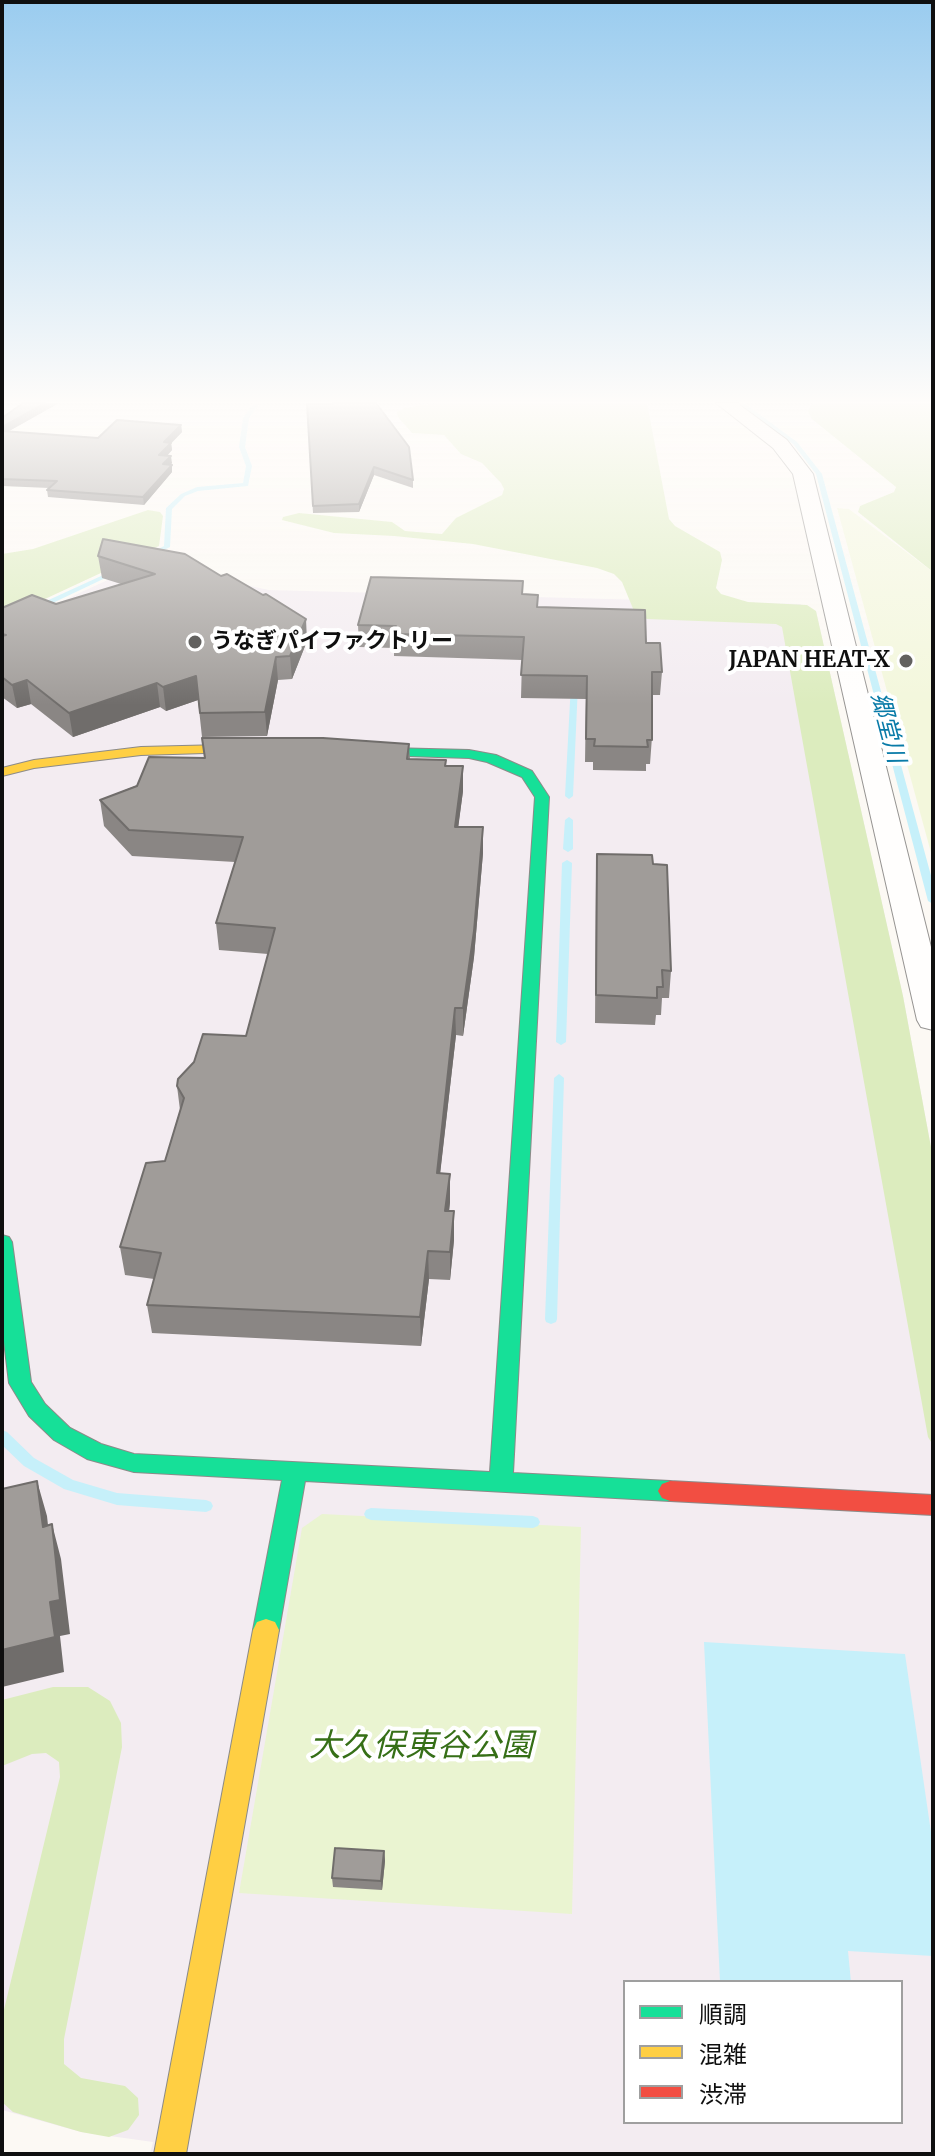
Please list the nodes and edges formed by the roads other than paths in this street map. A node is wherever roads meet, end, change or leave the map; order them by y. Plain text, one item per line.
1 (810, 504) edge
2 (279, 749) edge
3 (326, 750) edge
4 (2, 772) edge
5 (933, 1020) edge
6 (2, 1242) edge
7 (295, 1473) junction
8 (501, 1483) junction
9 (933, 1505) edge
10 (170, 2154) edge

1 - 5 street
2 - 4 street
3 - 8 street
6 - 7 street
7 - 8 street
7 - 10 street
8 - 9 street

